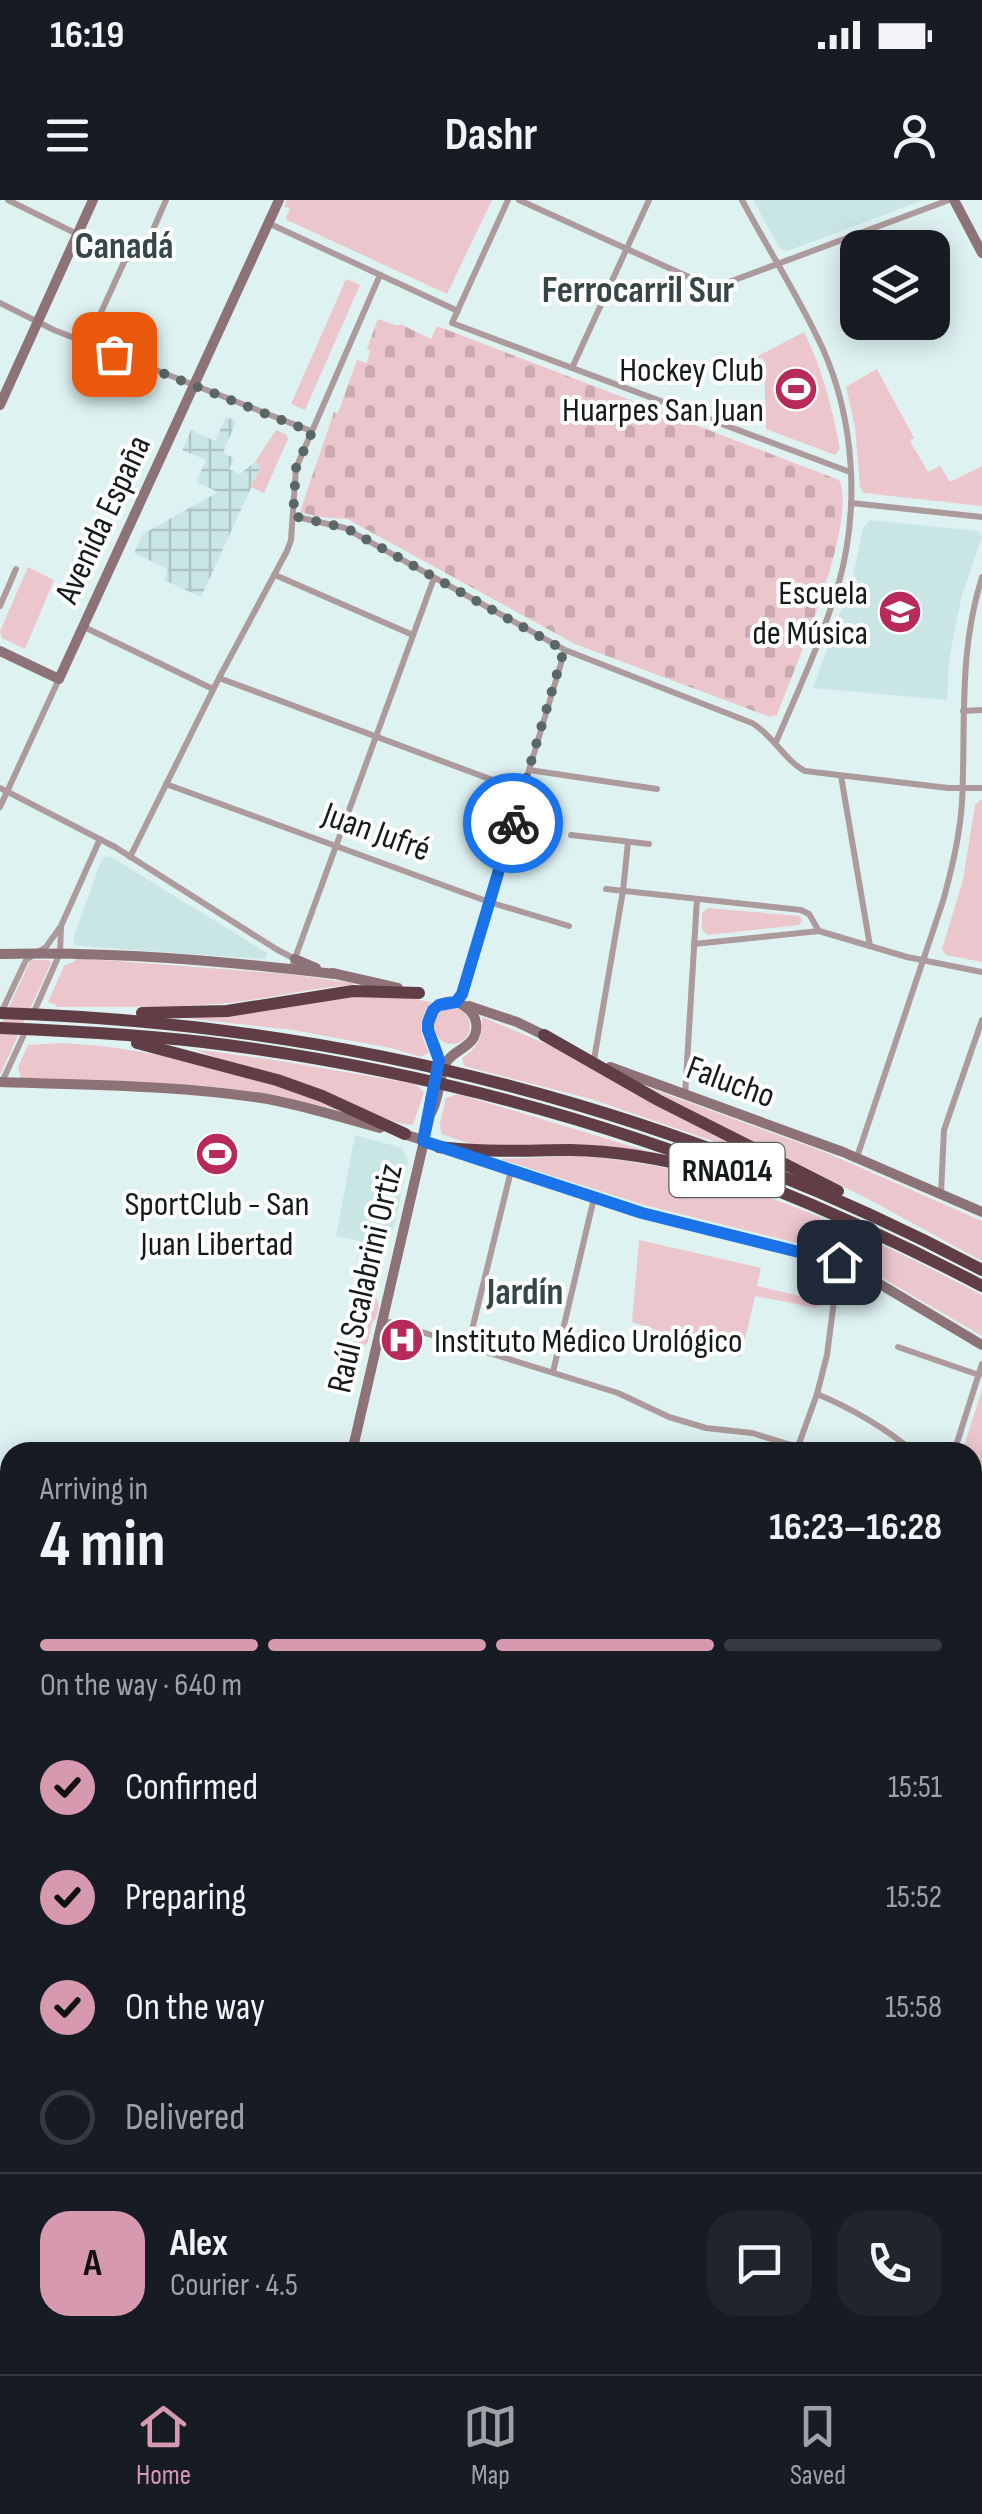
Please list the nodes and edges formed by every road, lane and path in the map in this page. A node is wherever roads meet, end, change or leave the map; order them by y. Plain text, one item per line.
1 (8, 200) edge
2 (93, 200) edge
3 (166, 200) edge
4 (279, 200) edge
5 (508, 200) edge
6 (519, 200) edge
7 (649, 200) edge
8 (742, 200) edge
9 (951, 200) edge
10 (268, 223) junction
11 (77, 234) junction
12 (626, 249) junction
13 (982, 253) edge
14 (777, 264) junction
15 (380, 275) junction
16 (0, 303) edge
17 (458, 310) junction
18 (37, 322) junction
19 (87, 343) junction
20 (572, 368) junction
21 (194, 384) junction
22 (0, 405) edge
23 (312, 432) junction
24 (850, 472) junction
25 (851, 503) junction
26 (293, 516) junction
27 (982, 517) edge
28 (16, 569) dead end
29 (275, 575) junction
30 (434, 578) junction
31 (982, 578) edge
32 (0, 606) edge
33 (83, 626) junction
34 (414, 635) junction
35 (564, 650) junction
36 (0, 651) edge
37 (59, 678) junction
38 (219, 678) junction
39 (214, 689) junction
40 (982, 710) edge
41 (963, 711) junction
42 (376, 737) junction
43 (776, 742) junction
44 (529, 770) junction
45 (841, 776) junction
46 (166, 784) junction
47 (982, 788) edge
48 (657, 789) dead end
49 (962, 789) junction
50 (4, 790) edge
51 (522, 791) junction
52 (0, 807) edge
53 (571, 834) dead end
54 (100, 839) junction
55 (628, 842) junction
56 (649, 844) dead end
57 (336, 846) junction
58 (130, 856) junction
59 (606, 889) dead end
60 (623, 891) junction
61 (697, 899) junction
62 (490, 902) junction
63 (61, 926) junction
64 (569, 926) dead end
65 (819, 931) junction
66 (694, 944) junction
67 (870, 946) junction
68 (60, 952) junction
69 (35, 953) junction
70 (0, 954) edge
71 (923, 960) junction
72 (293, 964) junction
73 (982, 972) edge
74 (420, 994) junction
75 (456, 1002) junction
76 (0, 1014) edge
77 (80, 1016) junction
78 (982, 1020) edge
79 (0, 1030) edge
80 (86, 1032) junction
81 (544, 1035) junction
82 (434, 1043) junction
83 (460, 1049) junction
84 (594, 1060) junction
85 (1, 1083) edge
86 (685, 1095) junction
87 (430, 1115) junction
88 (406, 1134) junction
89 (423, 1141) junction
90 (438, 1147) junction
91 (857, 1157) junction
92 (510, 1171) junction
93 (770, 1187) junction
94 (940, 1194) junction
95 (594, 1198) junction
96 (982, 1212) edge
97 (839, 1262) junction
98 (968, 1262) junction
99 (982, 1270) edge
100 (982, 1286) edge
101 (383, 1320) junction
102 (982, 1345) edge
103 (468, 1346) junction
104 (898, 1348) dead end
105 (982, 1364) edge
106 (553, 1372) junction
107 (979, 1375) junction
108 (817, 1394) junction
109 (354, 1442) edge
110 (775, 1442) edge
111 (799, 1442) edge
112 (901, 1442) edge
113 (957, 1442) edge

1 - 11 street
2 - 11 street
3 - 19 street
4 - 10 street, Avenida España
5 - 17 street
6 - 12 street
7 - 12 street
8 - 14 street
9 - 13 street
9 - 14 street
10 - 15 street
10 - 21 street, Avenida España
11 - 18 street
12 - 14 street
12 - 20 street
14 - 24 street
15 - 17 street
15 - 23 street
16 - 18 street
17 - 20 street
18 - 19 street
18 - 22 street
19 - 21 street
20 - 24 street
21 - 23 street
21 - 33 street, Avenida España
23 - 26 street
24 - 25 street
25 - 27 street
25 - 43 street
26 - 29 street
26 - 30 street
28 - 32 street
29 - 34 street
29 - 38 street
30 - 34 street
30 - 35 street
31 - 41 street
33 - 37 street, Avenida España
33 - 39 street
34 - 42 street
35 - 43 street
35 - 44 street
36 - 37 street
37 - 50 street, Avenida España
38 - 39 street
38 - 42 street
39 - 46 street
40 - 41 street
41 - 49 street
42 - 51 street
42 - 57 street
43 - 45 street
44 - 48 street
44 - 51 street
45 - 49 street
45 - 67 street
46 - 57 street, Juan Jufré
46 - 58 street
47 - 49 street
49 - 71 street
50 - 52 street, Avenida España
50 - 54 street, Falucho
51 - 62 street
53 - 55 street
54 - 58 street, Falucho
54 - 63 street
55 - 56 street
55 - 60 street
57 - 62 street, Juan Jufré
57 - 72 street
58 - 72 street, Falucho
59 - 60 street
60 - 61 street
60 - 84 street
61 - 65 street
61 - 66 street
62 - 64 street, Juan Jufré
62 - 75 street
63 - 68 street
63 - 69 street
65 - 66 street
65 - 67 street
66 - 86 street
67 - 71 street
68 - 69 street
68 - 72 street
68 - 85 street
69 - 70 street
69 - 76 street
71 - 73 street
71 - 91 street
72 - 74 street, Falucho
74 - 75 street, Falucho
74 - 77 highway
75 - 81 street, Falucho
75 - 82 street
75 - 83 street
76 - 77 highway, RNA014
77 - 98 highway, RNA014
78 - 94 street
79 - 80 highway, RNA014
80 - 88 highway
80 - 93 highway, RNA014
81 - 84 street, Falucho
81 - 98 highway
82 - 83 street
82 - 87 street, Raúl Scalabrini Ortiz
83 - 87 street, Raúl Scalabrini Ortiz
84 - 86 street, Falucho
85 - 88 street
86 - 91 street, Falucho
87 - 89 street, Raúl Scalabrini Ortiz
88 - 89 street
89 - 90 street
89 - 101 street, Raúl Scalabrini Ortiz
90 - 92 street
90 - 93 highway
91 - 94 street, Falucho
92 - 95 street
92 - 103 street
93 - 100 highway, RNA014
94 - 96 street, Falucho
95 - 97 street
95 - 106 street
97 - 102 street
97 - 108 street
98 - 99 highway, RNA014
101 - 103 street
101 - 109 street, Raúl Scalabrini Ortiz
103 - 106 street
104 - 107 street
105 - 107 street
106 - 110 street
107 - 113 street
108 - 111 street
108 - 112 street

